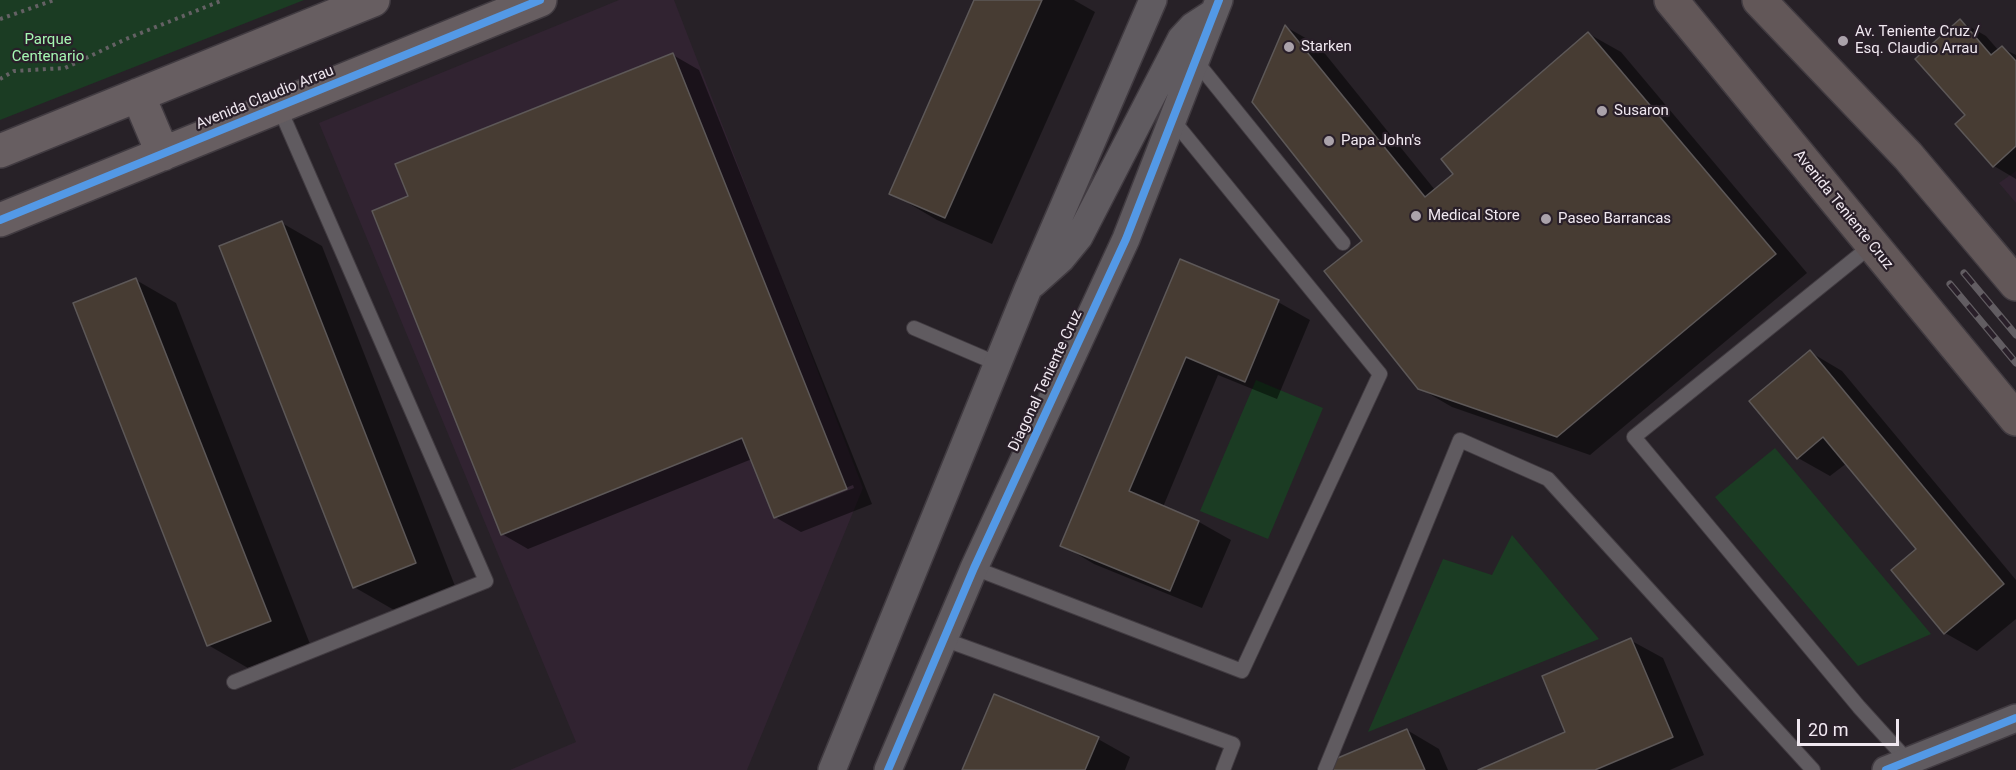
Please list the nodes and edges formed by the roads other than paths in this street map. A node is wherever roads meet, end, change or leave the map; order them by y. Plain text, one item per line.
1 (374, 0) edge
2 (540, 0) edge
3 (1153, 0) edge
4 (1671, 0) edge
5 (1759, 0) edge
6 (1217, 6) edge
7 (1195, 60) junction
8 (138, 95) junction
9 (279, 106) junction
10 (1172, 119) junction
11 (0, 151) edge
12 (163, 154) junction
13 (0, 220) edge
14 (1343, 243) dead end
15 (1872, 245) junction
16 (2016, 284) edge
17 (1028, 289) junction
18 (914, 328) dead end
19 (998, 364) junction
20 (2016, 419) edge
21 (974, 568) junction
22 (943, 639) junction
23 (234, 682) dead end
24 (2016, 718) edge
25 (1897, 765) edge
26 (832, 770) edge
27 (888, 770) edge
28 (1223, 770) edge
29 (1325, 770) edge
30 (1813, 770) edge

1 - 8 street
2 - 9 street, Avenida Claudio Arrau
3 - 17 street, Diagonal Teniente Cruz
4 - 15 main road, Avenida Teniente Cruz
5 - 16 main road
6 - 7 street, Diagonal Teniente Cruz
6 - 17 street, Diagonal Teniente Cruz
7 - 10 street, Diagonal Teniente Cruz
7 - 14 lane
8 - 11 street
8 - 12 street
9 - 12 street, Avenida Claudio Arrau
9 - 23 lane
10 - 21 street, Diagonal Teniente Cruz
10 - 21 lane
12 - 13 street, Avenida Claudio Arrau
15 - 20 main road, Avenida Teniente Cruz
15 - 25 lane
17 - 19 street, Diagonal Teniente Cruz
18 - 19 lane
19 - 26 street, Diagonal Teniente Cruz
21 - 22 street, Diagonal Teniente Cruz
22 - 27 street, Diagonal Teniente Cruz
22 - 28 lane
24 - 25 street
29 - 30 lane

